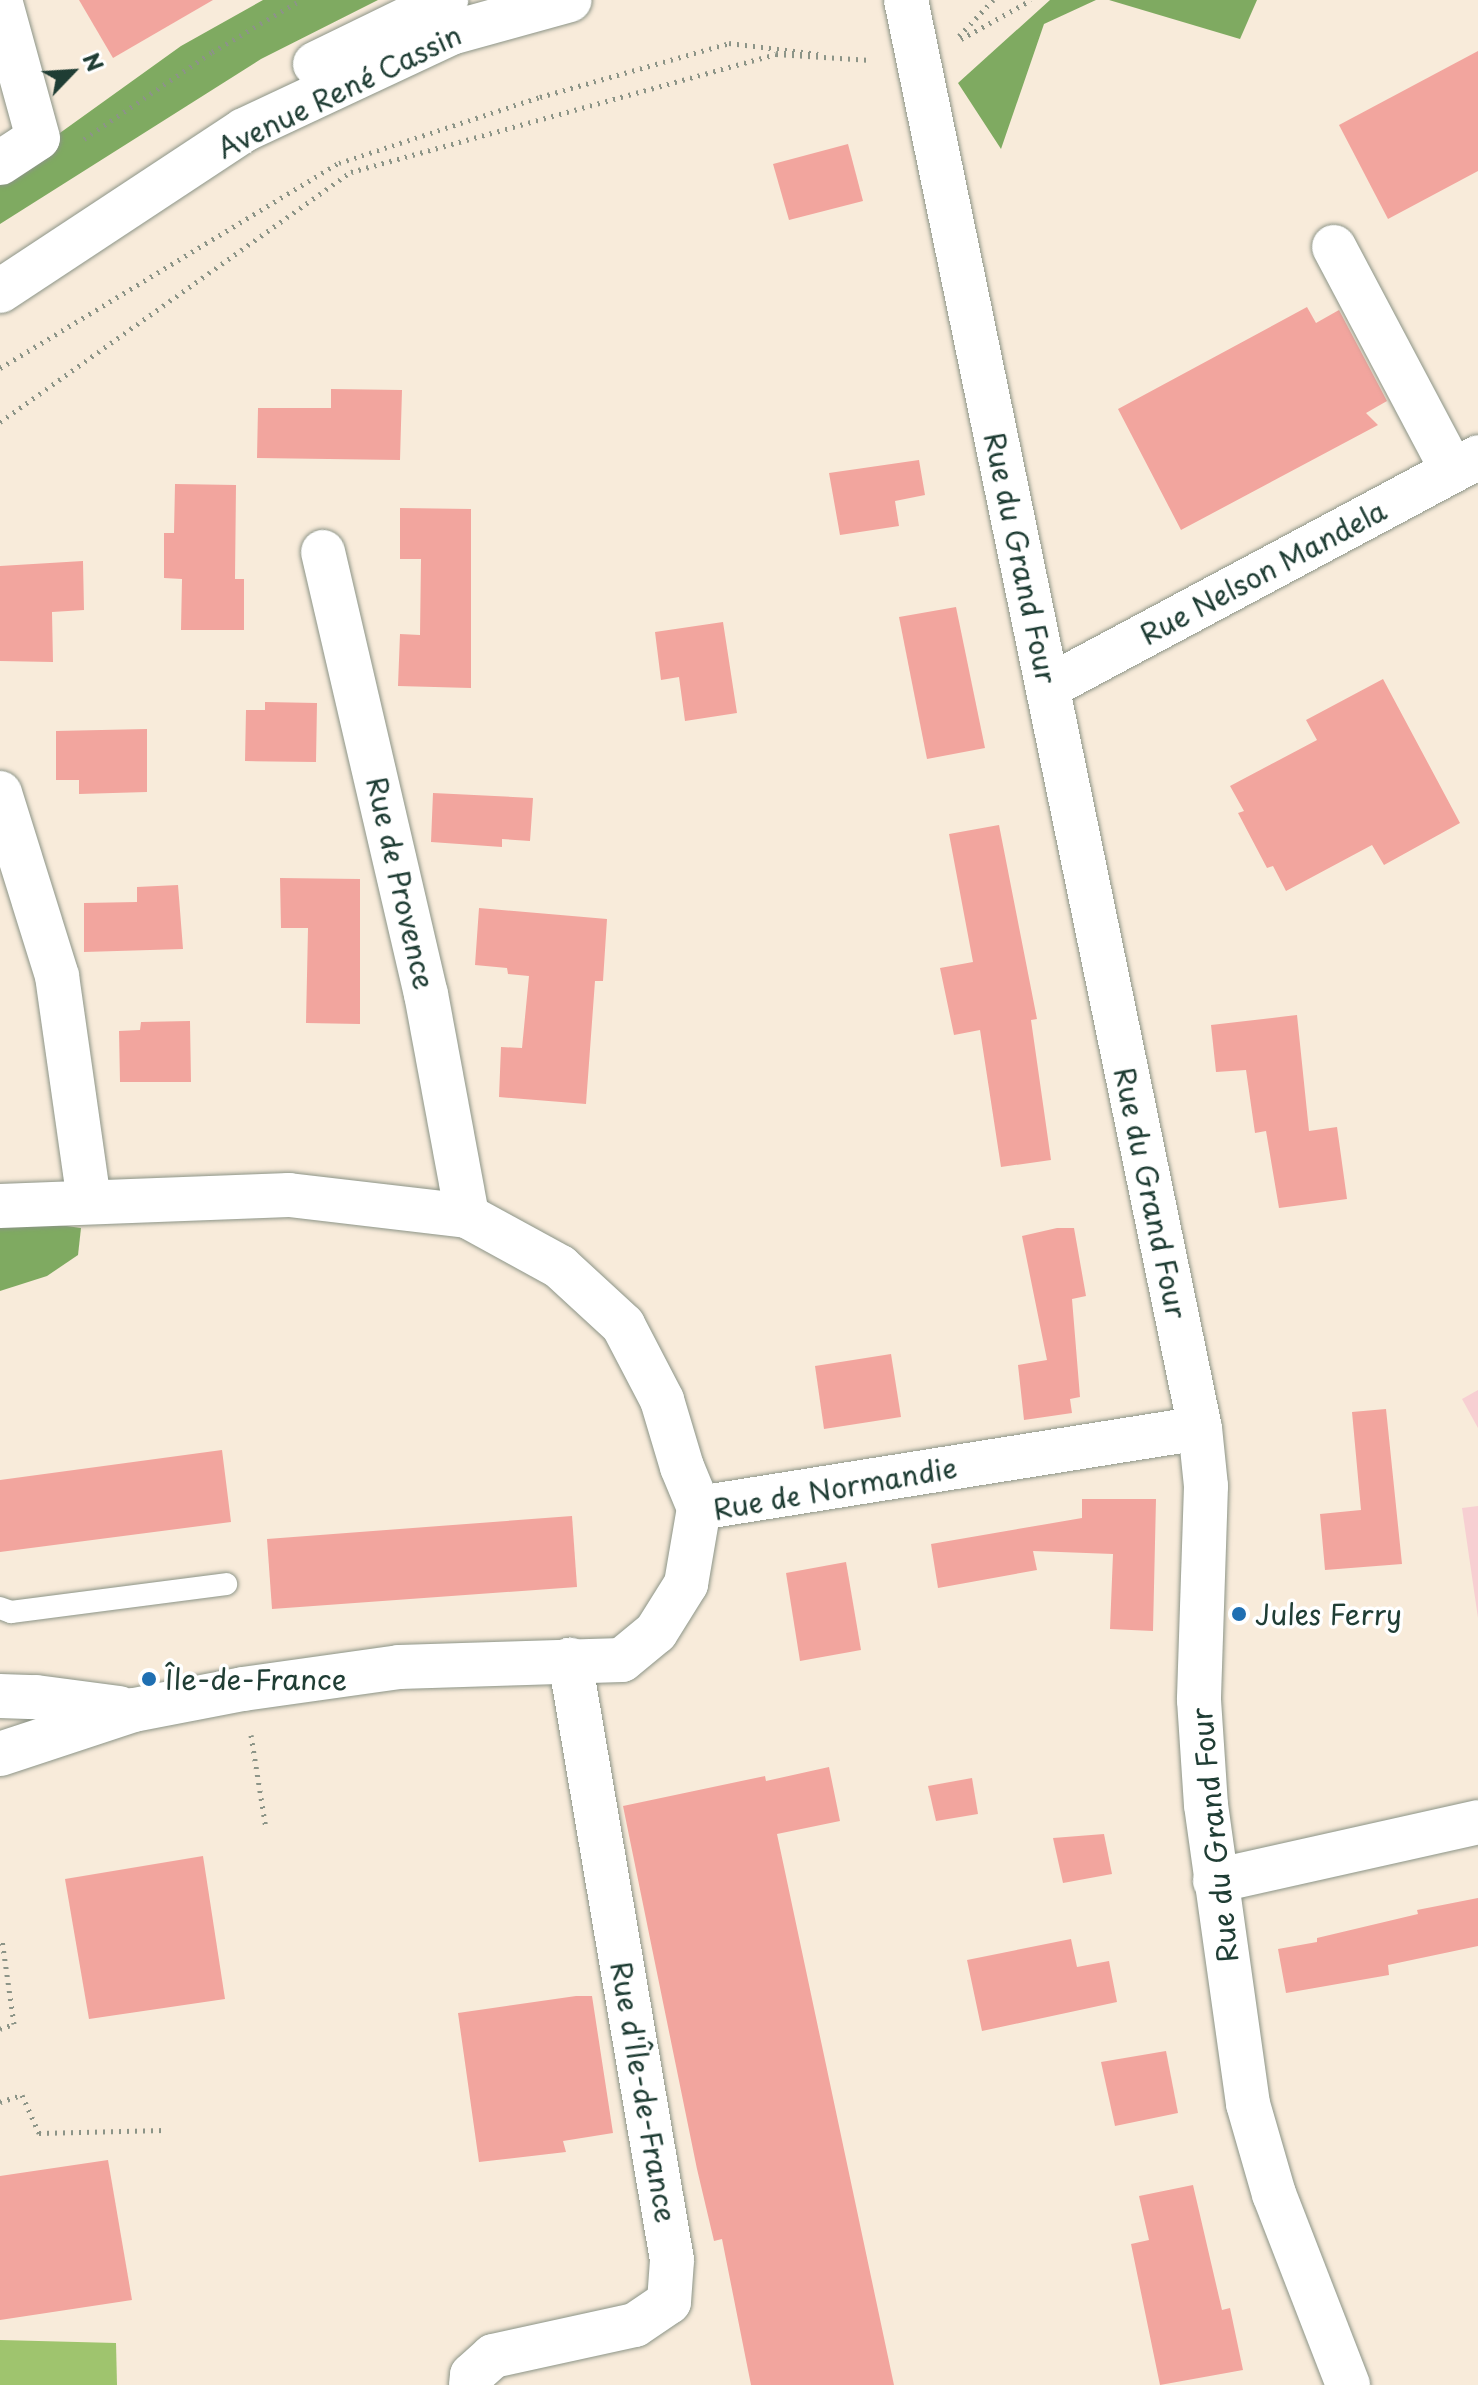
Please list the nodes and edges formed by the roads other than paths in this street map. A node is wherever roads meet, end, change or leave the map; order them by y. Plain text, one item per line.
1 (0, 0) edge
2 (446, 0) edge
3 (570, 0) edge
4 (906, 0) edge
5 (0, 163) edge
6 (1334, 247) dead end
7 (0, 255) edge
8 (0, 291) edge
9 (1465, 463) edge
10 (323, 552) dead end
11 (1048, 687) junction
12 (0, 793) edge
13 (89, 1200) junction
14 (0, 1206) edge
15 (467, 1216) junction
16 (1200, 1428) junction
17 (699, 1508) junction
18 (226, 1584) dead end
19 (0, 1608) edge
20 (570, 1660) junction
21 (0, 1696) edge
22 (134, 1710) junction
23 (0, 1754) edge
24 (1478, 1822) edge
25 (1215, 1881) junction
26 (471, 2385) edge
27 (1348, 2385) edge

1 - 5 street
2 - 7 street, Avenue René Cassin
3 - 8 street, Avenue René Cassin
4 - 11 street, Rue du Grand Four
6 - 9 street
9 - 11 street, Rue Nelson Mandela
10 - 15 street, Rue de Provence
11 - 16 street, Rue du Grand Four
12 - 13 street
13 - 14 street
13 - 15 street
15 - 17 street
16 - 17 street, Rue de Normandie
16 - 25 street, Rue du Grand Four
17 - 20 street, Rue de Normandie
18 - 19 lane
20 - 22 street, Rue de Normandie
20 - 26 street, Rue d'Île-de-France
21 - 22 street
22 - 23 street, Rue de Normandie
24 - 25 street
25 - 27 street, Rue du Grand Four

